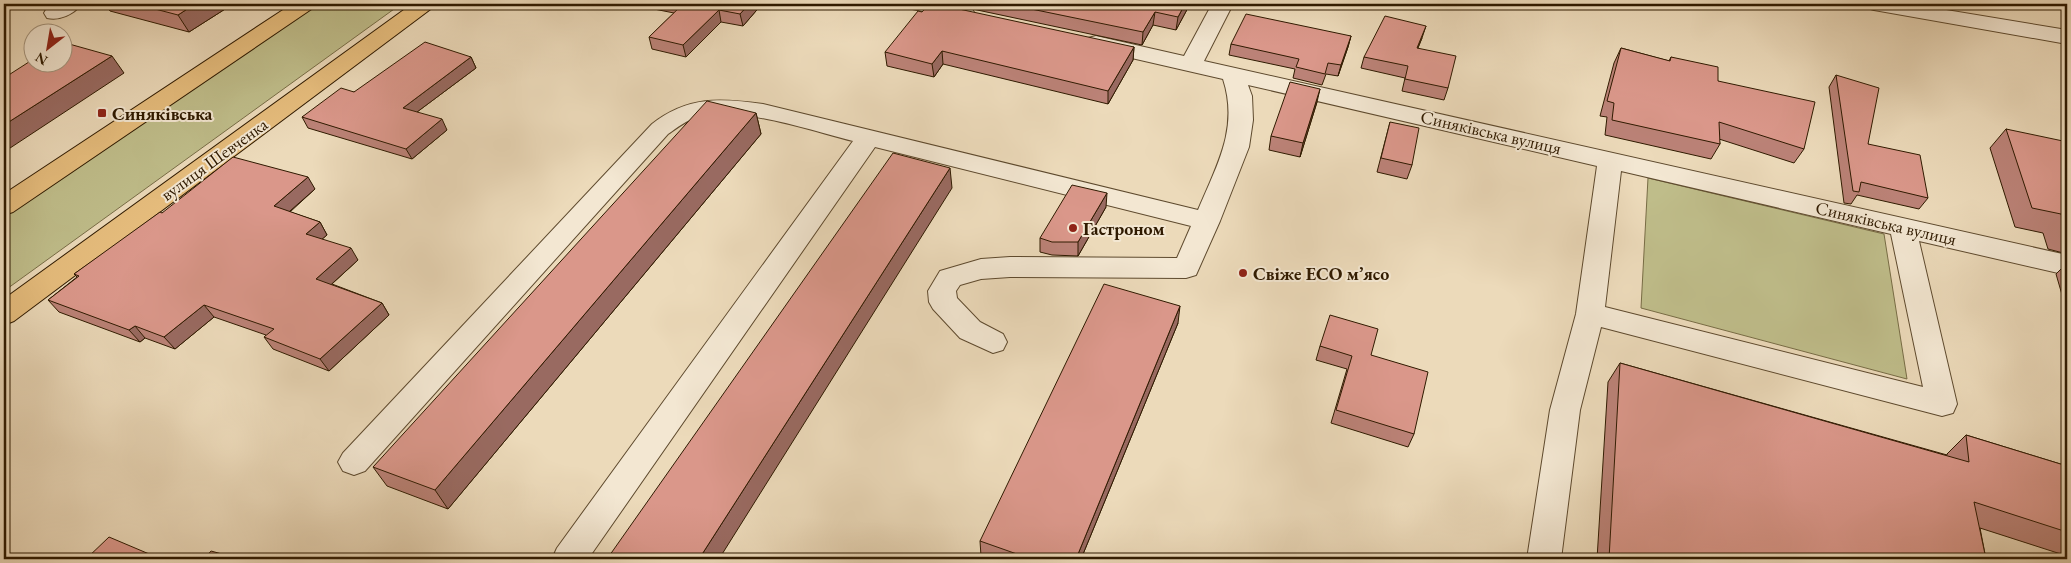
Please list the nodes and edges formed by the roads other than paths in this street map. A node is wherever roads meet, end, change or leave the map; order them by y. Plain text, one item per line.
1 (306, 4) edge
2 (425, 4) edge
3 (915, 4) edge
4 (1222, 4) edge
5 (1874, 4) edge
6 (982, 18) edge
7 (2067, 37) edge
8 (1077, 39) edge
9 (1191, 64) junction
10 (1232, 73) junction
11 (869, 137) junction
12 (1610, 160) junction
13 (4, 206) edge
14 (1206, 221) junction
15 (1903, 227) junction
16 (2067, 265) edge
17 (4, 314) edge
18 (1590, 314) junction
19 (993, 342) dead end
20 (354, 462) dead end
21 (569, 559) edge
22 (1544, 559) edge

1 - 13 main road
2 - 17 main road, вулиця Шевченка
3 - 6 street
4 - 9 street
5 - 7 street
8 - 9 street, Синяківська вулиця
9 - 10 street, Синяківська вулиця
10 - 12 street, Синяківська вулиця
10 - 14 street
11 - 14 street
11 - 20 street
11 - 21 street
12 - 15 street, Синяківська вулиця
12 - 18 street
14 - 19 street
15 - 16 street, Синяківська вулиця
15 - 18 street
18 - 22 street

